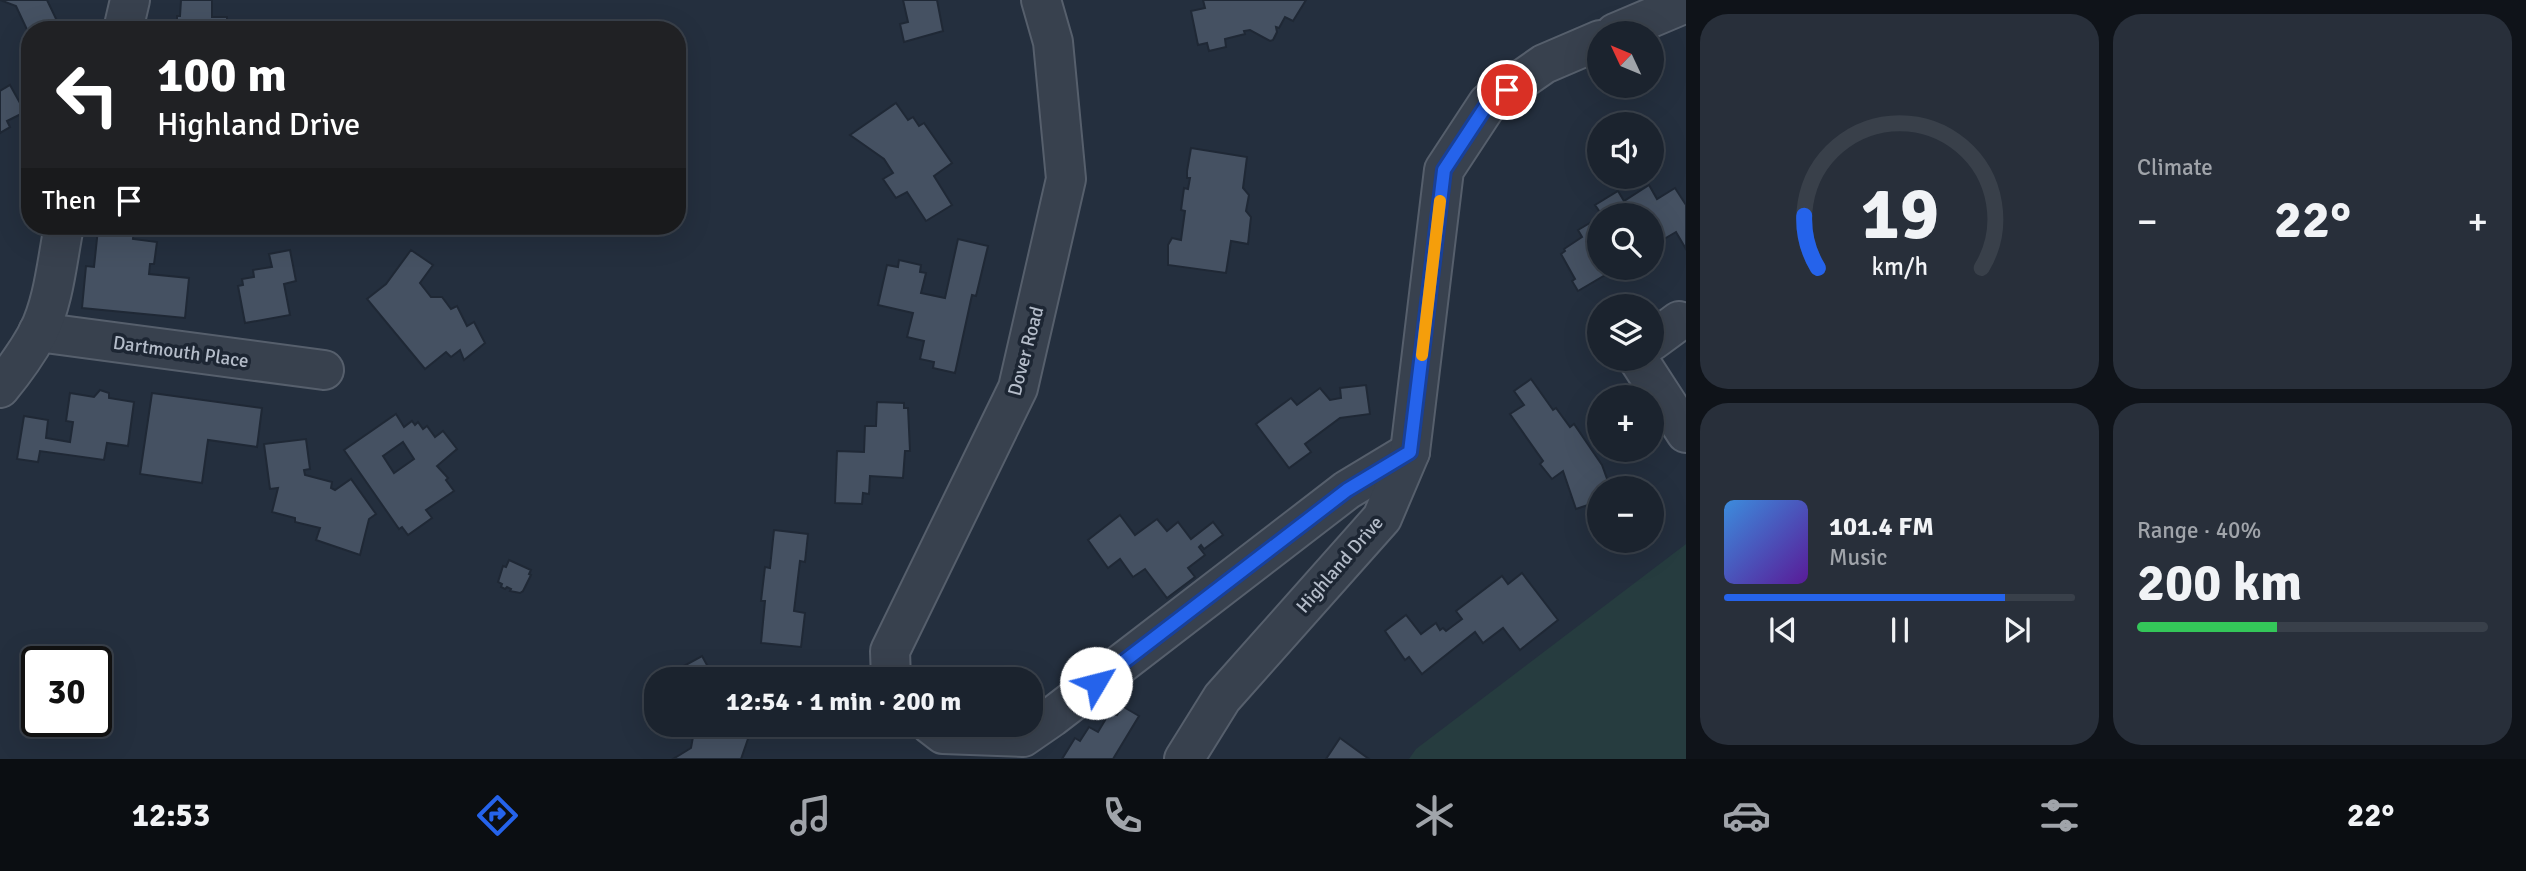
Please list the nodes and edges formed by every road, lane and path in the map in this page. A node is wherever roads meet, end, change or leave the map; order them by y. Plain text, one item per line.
1 (130, 0) edge
2 (1041, 0) edge
3 (1686, 3) edge
4 (125, 21) edge
5 (1643, 21) edge
6 (1587, 46) edge
7 (62, 235) edge
8 (38, 332) junction
9 (324, 370) dead end
10 (1646, 371) edge
11 (0, 388) edge
12 (1686, 433) edge
13 (1410, 452) junction
14 (891, 667) edge
15 (960, 737) edge
16 (1022, 748) edge
17 (1184, 759) edge

1 - 4 street
2 - 14 street, Dover Road
3 - 5 street
6 - 13 street, Highland Drive
7 - 8 street
8 - 9 street, Dartmouth Place
8 - 11 street
10 - 12 street
13 - 16 street
13 - 17 street, Highland Drive
15 - 16 street

